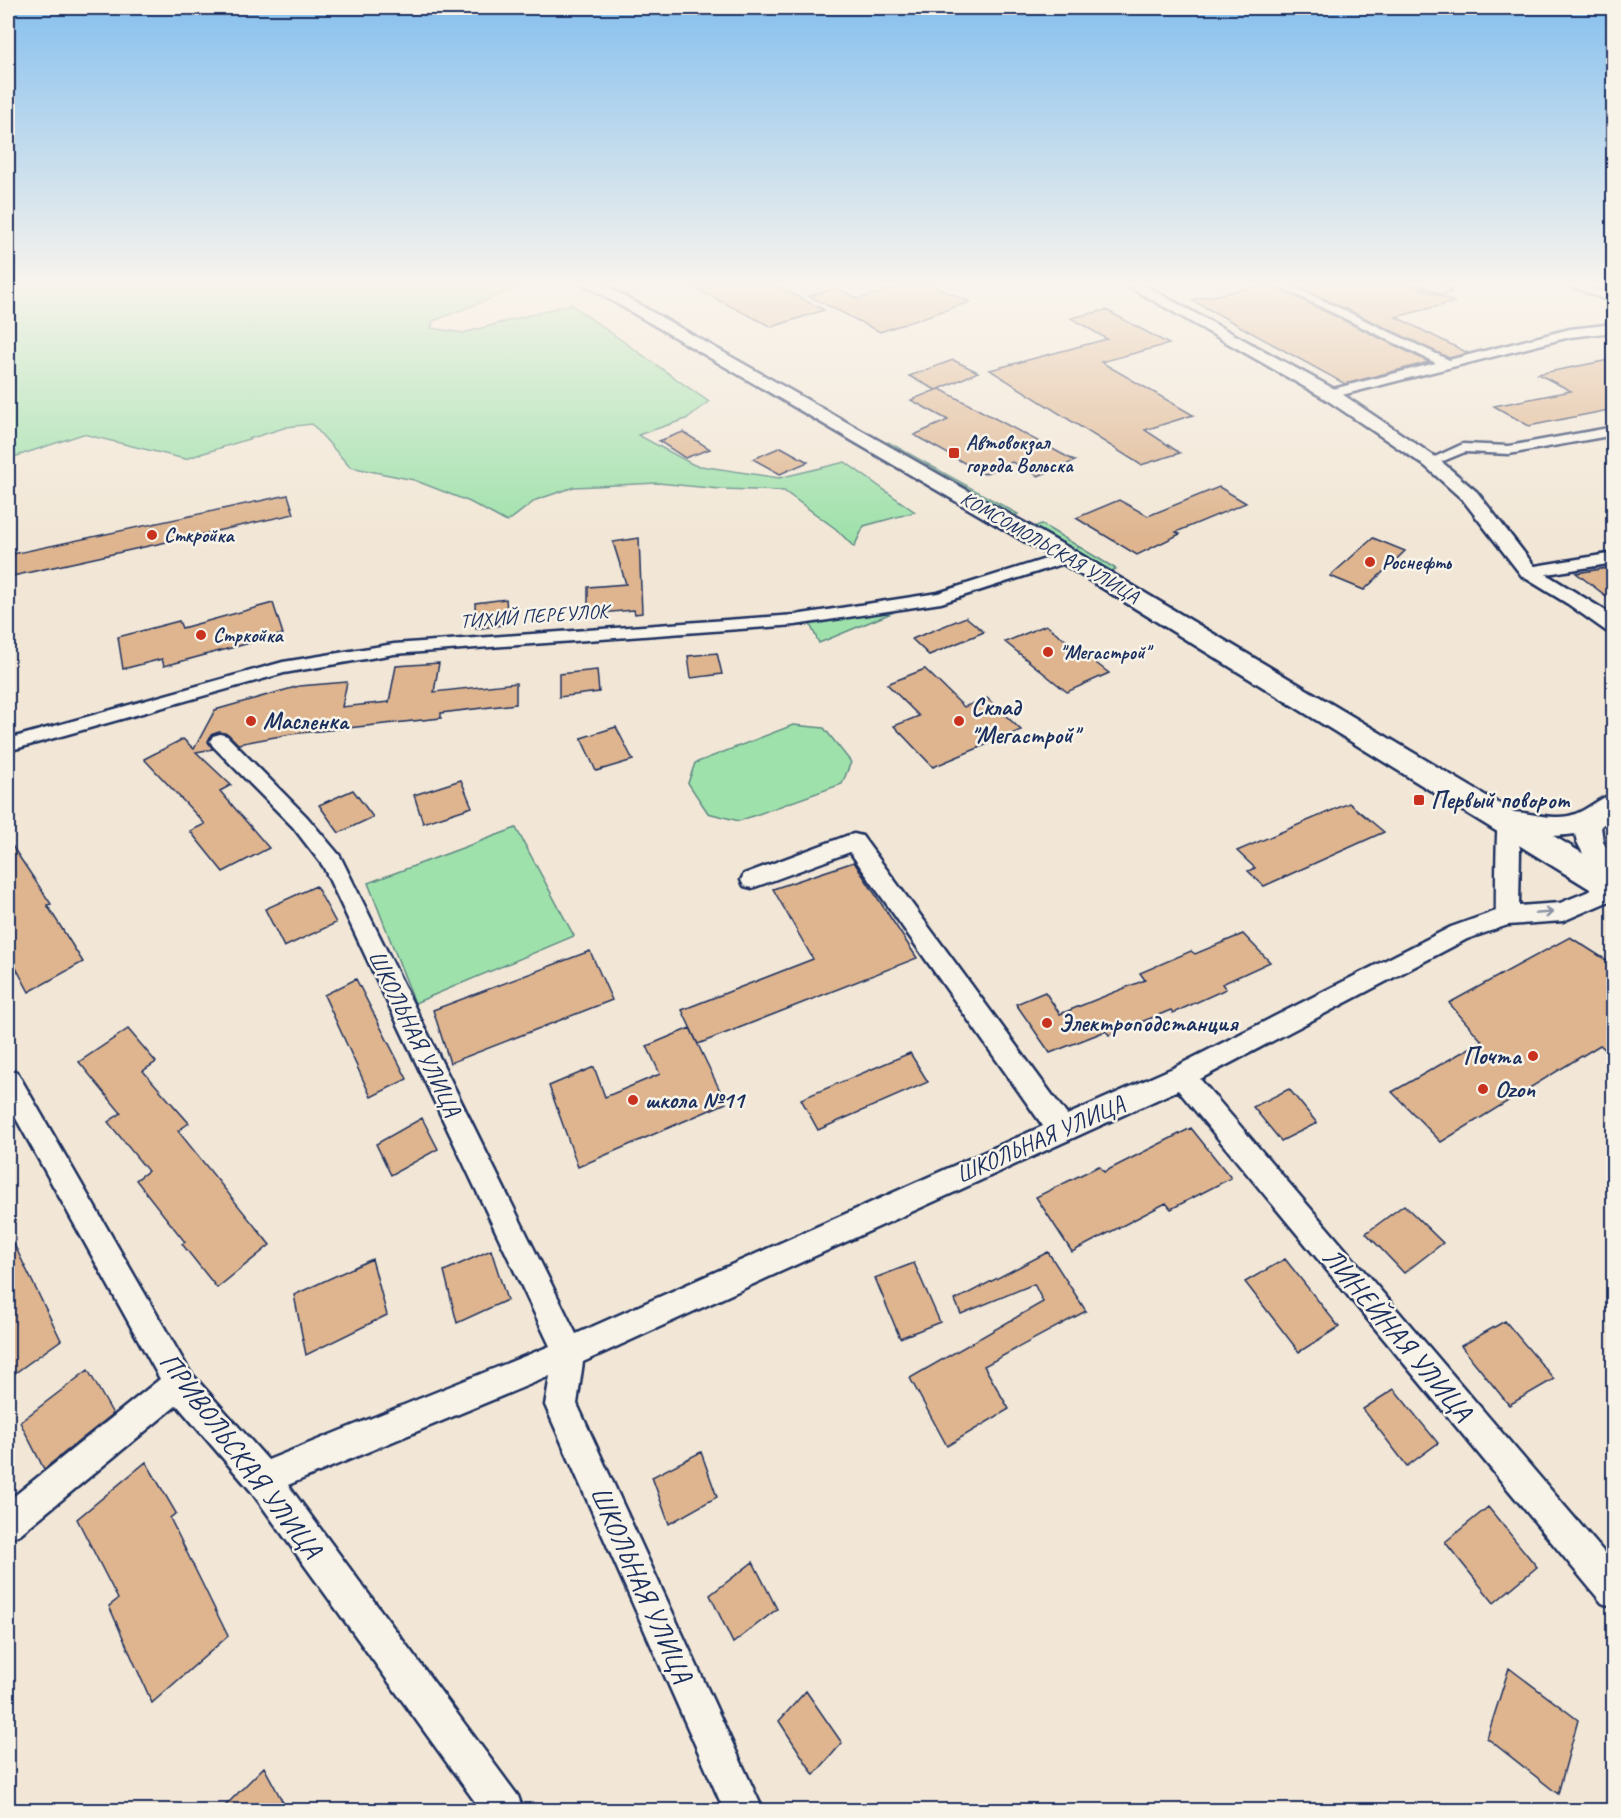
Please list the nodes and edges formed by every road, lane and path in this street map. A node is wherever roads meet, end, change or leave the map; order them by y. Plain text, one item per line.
1 (737, 367) edge
2 (1281, 367) edge
3 (1436, 367) edge
4 (1330, 394) junction
5 (1614, 431) edge
6 (1431, 462) junction
7 (1068, 556) junction
8 (1614, 558) edge
9 (1529, 572) junction
10 (1614, 626) edge
11 (220, 741) dead end
12 (8, 745) edge
13 (1614, 803) edge
14 (1506, 821) junction
15 (1587, 824) junction
16 (752, 880) dead end
17 (1614, 888) edge
18 (1507, 916) junction
19 (1182, 1076) junction
20 (10, 1090) edge
21 (1060, 1129) junction
22 (569, 1353) junction
23 (179, 1383) junction
24 (263, 1479) junction
25 (8, 1522) edge
26 (1614, 1592) edge
27 (504, 1810) edge
28 (744, 1810) edge

1 - 7 main road, КОМСОМОЛЬСКАЯ УЛИЦА
2 - 4 street
3 - 4 street
4 - 6 street
5 - 6 street
6 - 9 street
7 - 12 street, ТИХИЙ ПЕРЕУЛОК
7 - 14 main road, КОМСОМОЛЬСКАЯ УЛИЦА
8 - 9 street
9 - 10 street
11 - 22 street, ШКОЛЬНАЯ УЛИЦА
13 - 15 street
14 - 15 street
14 - 17 main road, КОМСОМОЛЬСКАЯ УЛИЦА
14 - 18 street
15 - 17 street
16 - 21 street
18 -> 17 street, ШКОЛЬНАЯ УЛИЦА
18 - 19 street, ШКОЛЬНАЯ УЛИЦА
19 - 21 street, ШКОЛЬНАЯ УЛИЦА
19 - 26 street, ЛИНЕЙНАЯ УЛИЦА
20 - 23 street, ПРИВОЛЬСКАЯ УЛИЦА
21 - 22 street, ШКОЛЬНАЯ УЛИЦА
22 - 24 street, ШКОЛЬНАЯ УЛИЦА
22 - 28 street, ШКОЛЬНАЯ УЛИЦА
23 - 24 street, ПРИВОЛЬСКАЯ УЛИЦА
23 - 25 street
24 - 27 street, ПРИВОЛЬСКАЯ УЛИЦА

